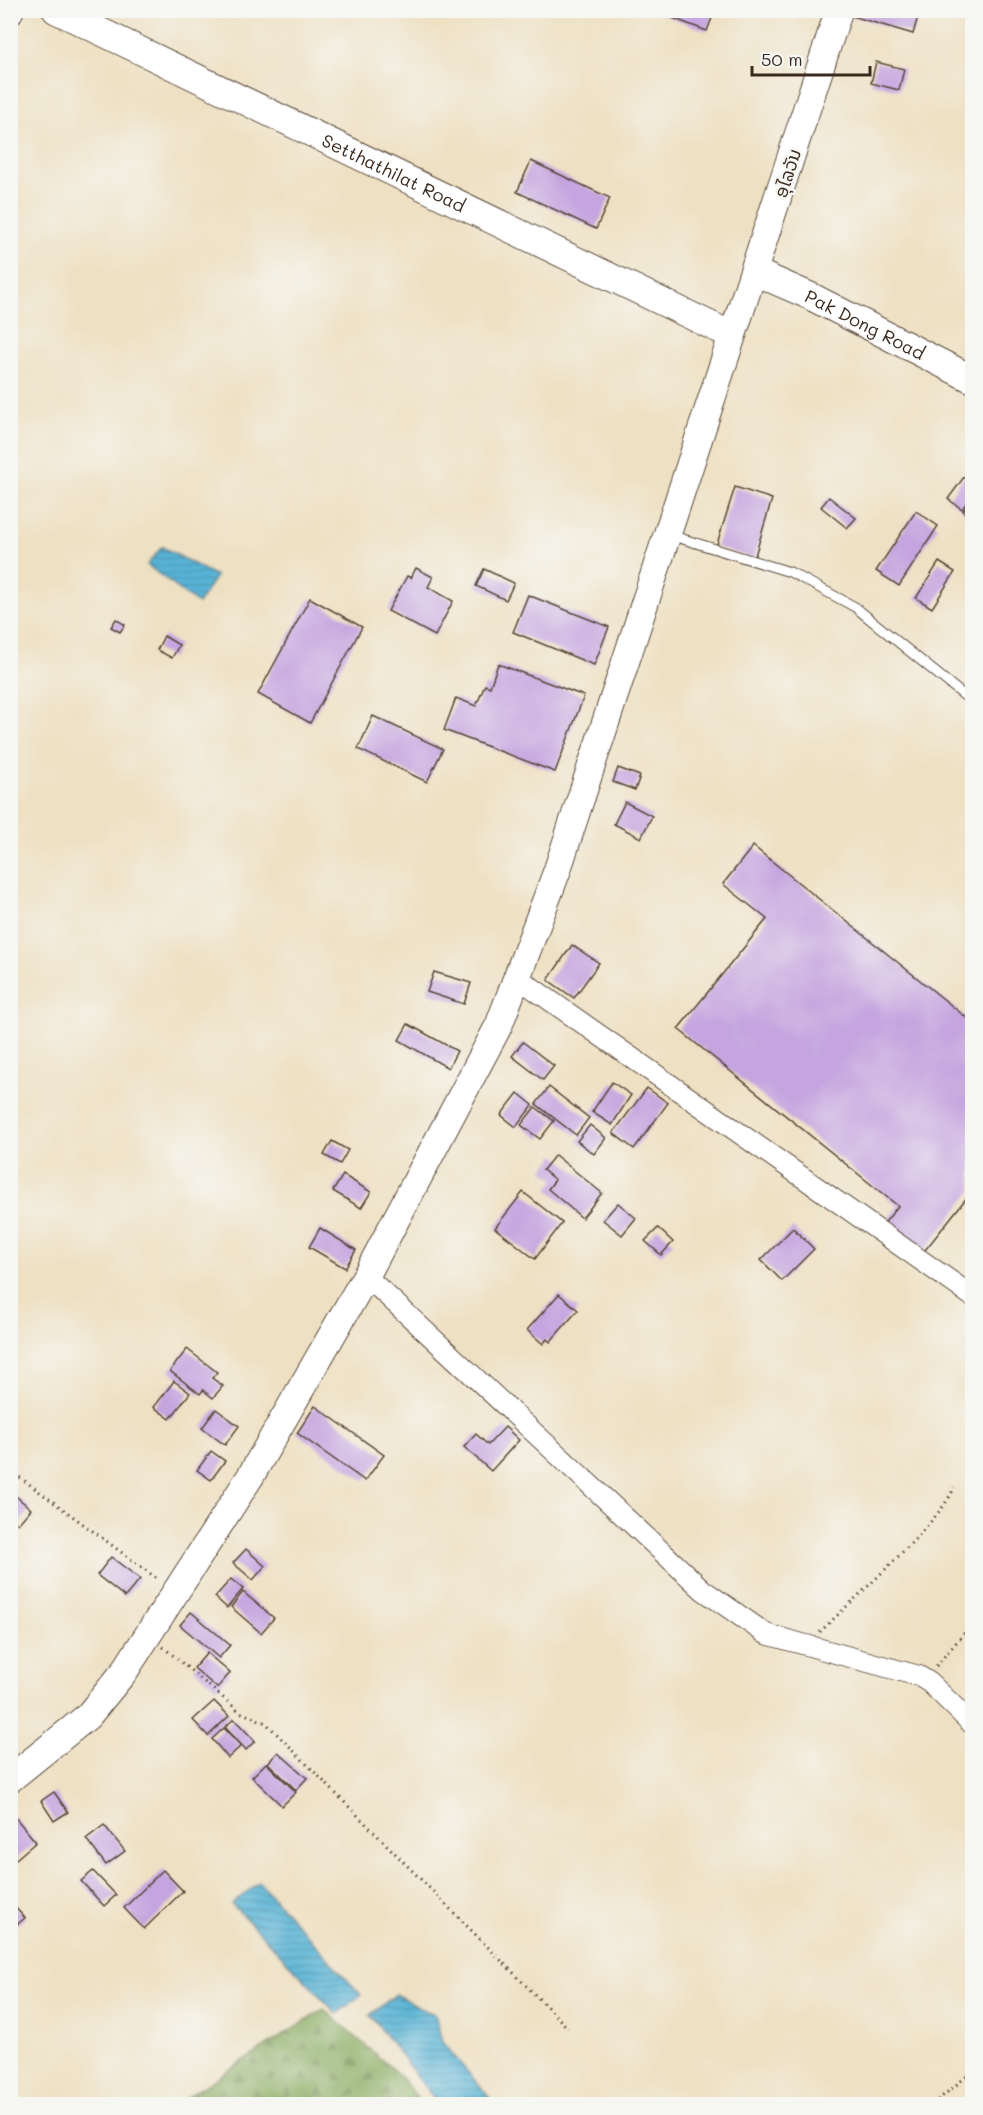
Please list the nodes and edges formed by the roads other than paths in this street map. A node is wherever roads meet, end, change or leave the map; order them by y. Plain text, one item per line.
1 (14, 10) edge
2 (56, 10) edge
3 (839, 10) edge
4 (10, 17) edge
5 (755, 272) junction
6 (731, 335) junction
7 (972, 380) edge
8 (668, 534) junction
9 (972, 702) edge
10 (518, 978) junction
11 (366, 1276) junction
12 (972, 1296) edge
13 (972, 1724) edge
14 (10, 1779) edge

1 - 4 street
2 - 6 street, Setthathilat Road
3 - 5 street, ອຸໄລວັນ
5 - 6 street, ອຸໄລວັນ
5 - 7 street, Pak Dong Road
6 - 8 street, ອຸໄລວັນ
8 - 9 lane
8 - 10 street, ອຸໄລວັນ
10 - 11 street, ອຸໄລວັນ
10 - 12 street
11 - 13 street
11 - 14 street, ອຸໄລວັນ

